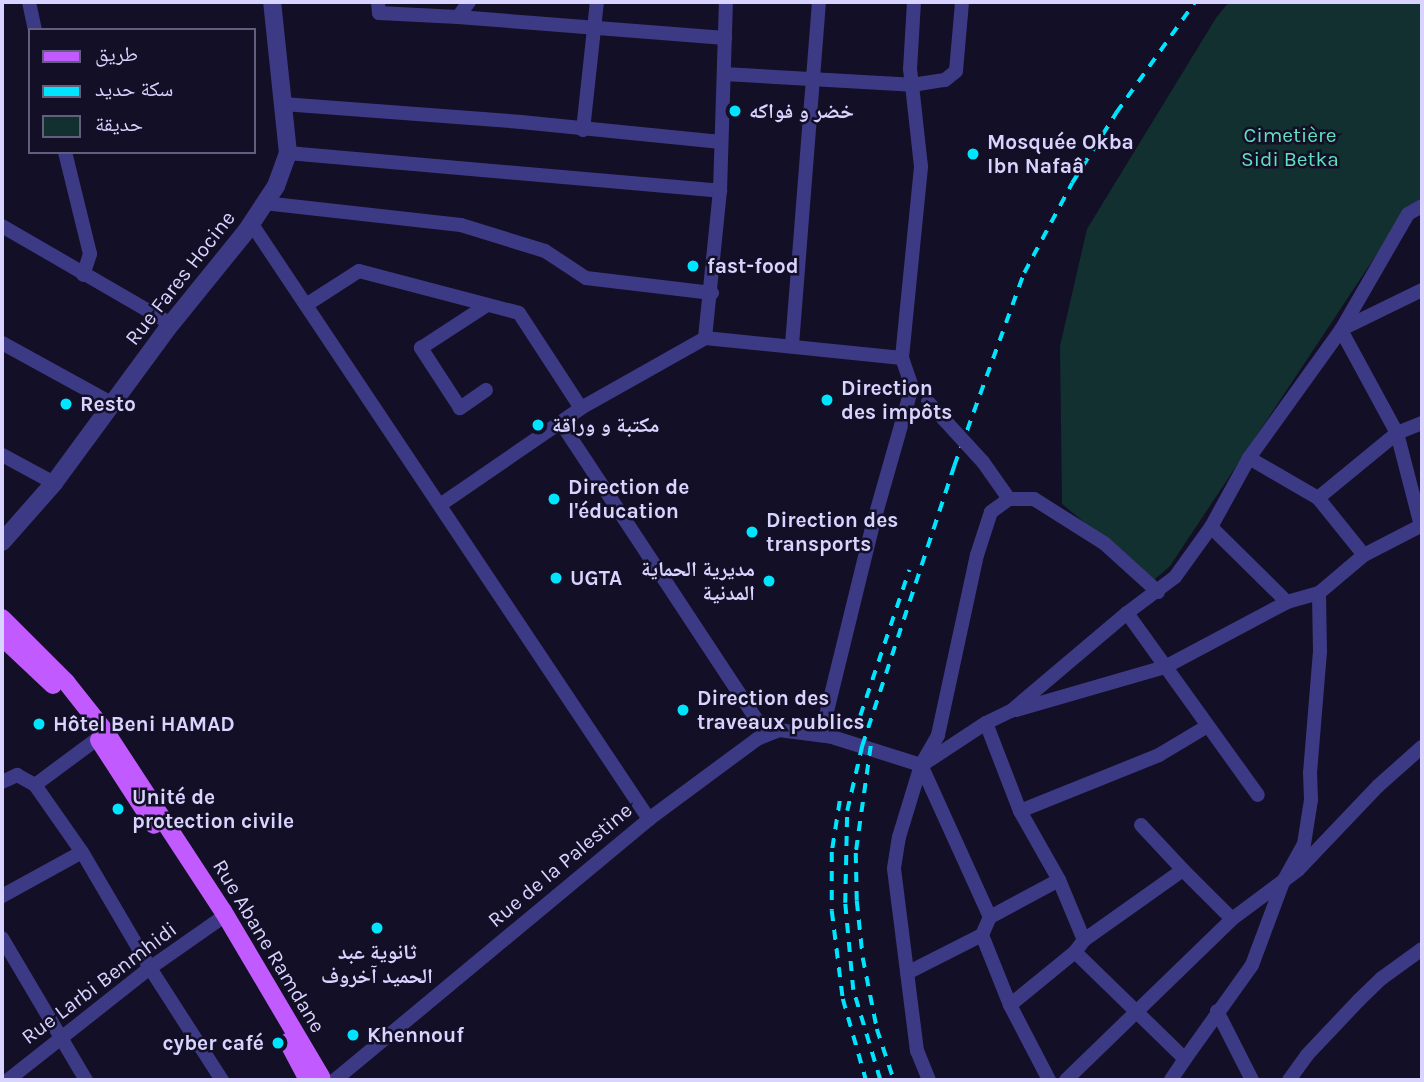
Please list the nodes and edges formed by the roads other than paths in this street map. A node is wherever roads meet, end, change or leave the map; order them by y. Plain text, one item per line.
1 (29, 2) edge
2 (272, 2) edge
3 (378, 2) edge
4 (469, 2) edge
5 (597, 2) edge
6 (726, 2) edge
7 (820, 2) edge
8 (914, 2) edge
9 (962, 2) edge
10 (458, 17) junction
11 (35, 28) edge
12 (595, 29) junction
13 (725, 38) junction
14 (724, 74) junction
15 (812, 81) junction
16 (912, 85) junction
17 (283, 104) junction
18 (583, 130) junction
19 (721, 142) junction
20 (288, 153) junction
21 (65, 154) edge
22 (720, 191) junction
23 (264, 203) junction
24 (1422, 205) edge
25 (251, 223) junction
26 (2, 226) edge
27 (83, 275) junction
28 (1422, 290) edge
29 (712, 293) junction
30 (306, 305) junction
31 (487, 305) junction
32 (171, 324) junction
33 (1341, 330) junction
34 (705, 338) junction
35 (2, 343) edge
36 (792, 345) junction
37 (902, 358) junction
38 (912, 387) junction
39 (486, 390) dead end
40 (113, 404) junction
41 (581, 408) junction
42 (561, 423) junction
43 (1422, 423) edge
44 (1398, 433) junction
45 (2, 455) edge
46 (1250, 458) junction
47 (54, 483) junction
48 (1318, 498) junction
49 (1009, 499) junction
50 (440, 505) junction
51 (1421, 526) edge
52 (1211, 527) junction
53 (2, 542) edge
54 (1364, 555) junction
55 (1158, 592) junction
56 (1319, 593) junction
57 (1287, 602) junction
58 (1127, 613) junction
59 (2, 618) edge
60 (2, 637) edge
61 (1165, 667) junction
62 (1011, 712) junction
63 (986, 723) junction
64 (1206, 727) junction
65 (766, 734) junction
66 (101, 735) junction
67 (826, 736) junction
68 (1422, 747) edge
69 (921, 765) junction
70 (2, 782) edge
71 (35, 785) junction
72 (1258, 795) dead end
73 (1020, 811) junction
74 (649, 819) junction
75 (1141, 825) dead end
76 (82, 852) junction
77 (1183, 870) junction
78 (1059, 880) junction
79 (1283, 882) junction
80 (2, 896) edge
81 (990, 917) junction
82 (1232, 919) junction
83 (217, 921) junction
84 (982, 935) junction
85 (2, 938) edge
86 (1079, 946) junction
87 (1422, 949) edge
88 (150, 968) junction
89 (906, 972) junction
90 (1010, 1005) junction
91 (1217, 1011) junction
92 (1134, 1012) junction
93 (61, 1039) junction
94 (1185, 1059) junction
95 (8, 1080) edge
96 (86, 1080) edge
97 (222, 1080) edge
98 (322, 1080) edge
99 (929, 1080) edge
100 (1049, 1080) edge
101 (1066, 1080) edge
102 (1171, 1080) edge
103 (1252, 1080) edge
104 (1289, 1080) edge

1 - 11 street
2 - 17 street, Rue Fares Hocine
3 - 10 street
4 - 10 street
5 - 12 street
6 - 13 street
7 - 15 street
8 - 16 street
9 - 16 street
10 - 12 street
12 - 13 street
12 - 18 street
13 - 14 street
14 - 15 street
14 - 19 street
15 - 16 street
15 - 36 street
16 - 37 street
17 - 18 street
17 - 20 street, Rue Fares Hocine
18 - 19 street
19 - 22 street
20 - 22 street
20 - 23 street, Rue Fares Hocine
21 - 27 street
22 - 29 street
23 - 25 street, Rue Fares Hocine
23 - 29 street
24 - 33 street
25 - 30 street
25 - 32 street, Rue Fares Hocine
26 - 27 street
27 - 32 street
28 - 33 street
29 - 34 street
30 - 31 street
30 - 50 street
31 - 39 street
31 - 41 street
32 - 40 street, Rue Fares Hocine
33 - 44 street
33 - 46 street
34 - 36 street
34 - 41 street
35 - 40 street
36 - 37 street
37 - 38 street
38 - 49 street, bridge
38 - 67 street
40 - 47 street, Rue Fares Hocine
41 - 42 street
42 - 50 street
42 - 65 street
43 - 44 street
44 - 48 street
44 - 51 street
45 - 47 street
46 - 48 street
46 - 52 street
47 - 53 street, Rue Fares Hocine
48 - 54 street
49 - 55 street
49 - 69 street
50 - 74 street
51 - 54 street
52 - 55 street
52 - 57 street
54 - 56 street
55 - 58 street
56 - 57 street
56 - 79 street
57 - 61 street
58 - 61 street
58 - 62 street
59 - 66 main road, Rue Abane Ramdane
60 - 66 main road, Rue Abane Ramdane
61 - 62 street
61 - 64 street
62 - 63 street
63 - 69 street
63 - 73 street
64 - 72 street
64 - 73 street
65 - 67 street
65 - 74 street, Rue de la Palestine
66 - 71 street
66 - 83 main road, Rue Abane Ramdane
66 - 98 main road, Rue Abane Ramdane
67 - 69 street
68 - 79 street
69 - 81 street
69 - 89 street
70 - 71 street
71 - 76 street
73 - 78 street
74 - 98 street, Rue de la Palestine
75 - 77 street
76 - 80 street
76 - 88 street
77 - 82 street
77 - 86 street
78 - 81 street
78 - 86 street
79 - 82 street
79 - 91 street
81 - 84 street
82 - 92 street
83 - 88 street, Rue Larbi Benmhidi
83 - 98 main road, Rue Abane Ramdane
84 - 89 street
84 - 90 street
85 - 93 street
86 - 90 street
86 - 92 street
87 - 104 street
88 - 93 street, Rue Larbi Benmhidi
88 - 97 street
89 - 99 street
90 - 100 street
91 - 94 street
91 - 103 street
92 - 94 street
92 - 101 street
93 - 95 street, Rue Larbi Benmhidi
93 - 96 street
94 - 102 street

